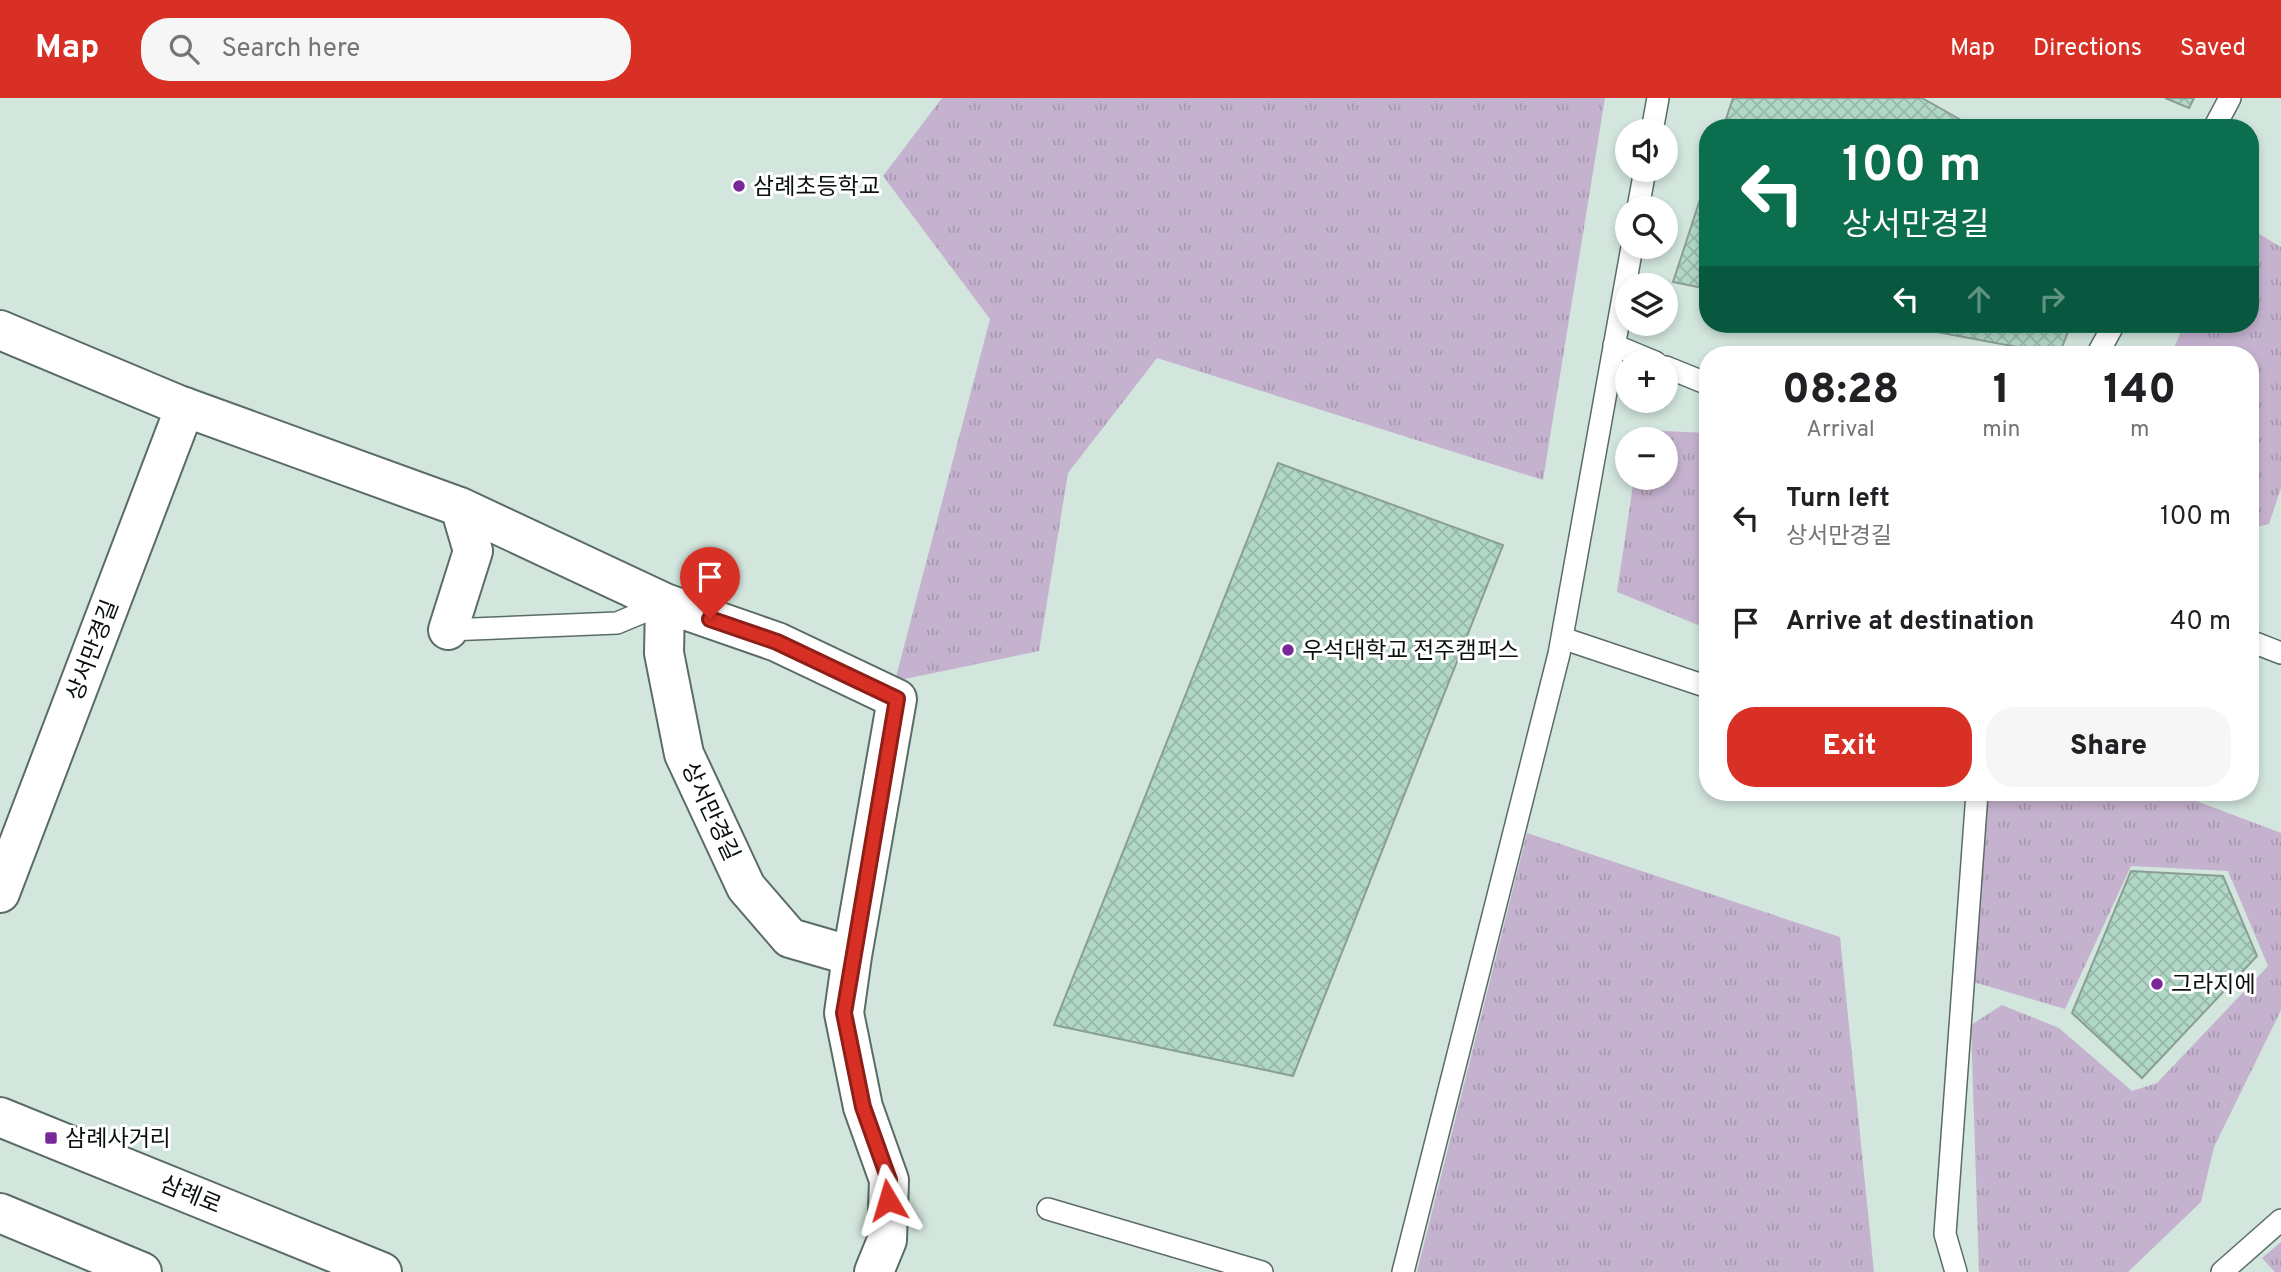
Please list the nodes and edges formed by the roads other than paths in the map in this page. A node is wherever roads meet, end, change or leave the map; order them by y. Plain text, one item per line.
1 (1658, 98) edge
2 (2230, 98) edge
3 (1654, 119) edge
4 (2219, 119) edge
5 (1630, 259) edge
6 (0, 330) edge
7 (1614, 345) junction
8 (1626, 350) edge
9 (1678, 372) edge
10 (1699, 380) edge
11 (185, 407) junction
12 (460, 507) junction
13 (665, 603) junction
14 (448, 630) joint
15 (1562, 638) junction
16 (2259, 644) edge
17 (2281, 653) edge
18 (1699, 684) edge
19 (1976, 801) edge
20 (0, 893) edge
21 (852, 956) junction
22 (0, 1117) edge
23 (1048, 1209) dead end
24 (0, 1213) edge
25 (2281, 1220) edge
26 (142, 1272) edge
27 (382, 1272) edge
28 (874, 1272) edge
29 (1262, 1272) edge
30 (1403, 1272) edge
31 (1956, 1272) edge
32 (2222, 1272) edge

1 - 3 lane
2 - 4 lane
5 - 7 lane
6 - 11 street
7 - 8 lane
7 - 15 lane
9 - 10 lane
11 - 12 street
11 - 20 street, 상서만경길
12 - 13 street
12 - 14 street
13 - 14 lane
13 - 21 street, 상서만경길
13 - 21 street
15 - 18 lane
15 - 30 lane
16 - 17 lane
19 - 31 lane
21 - 28 street
22 - 27 street, 삼례로
23 - 29 lane
24 - 26 street
25 - 32 lane

